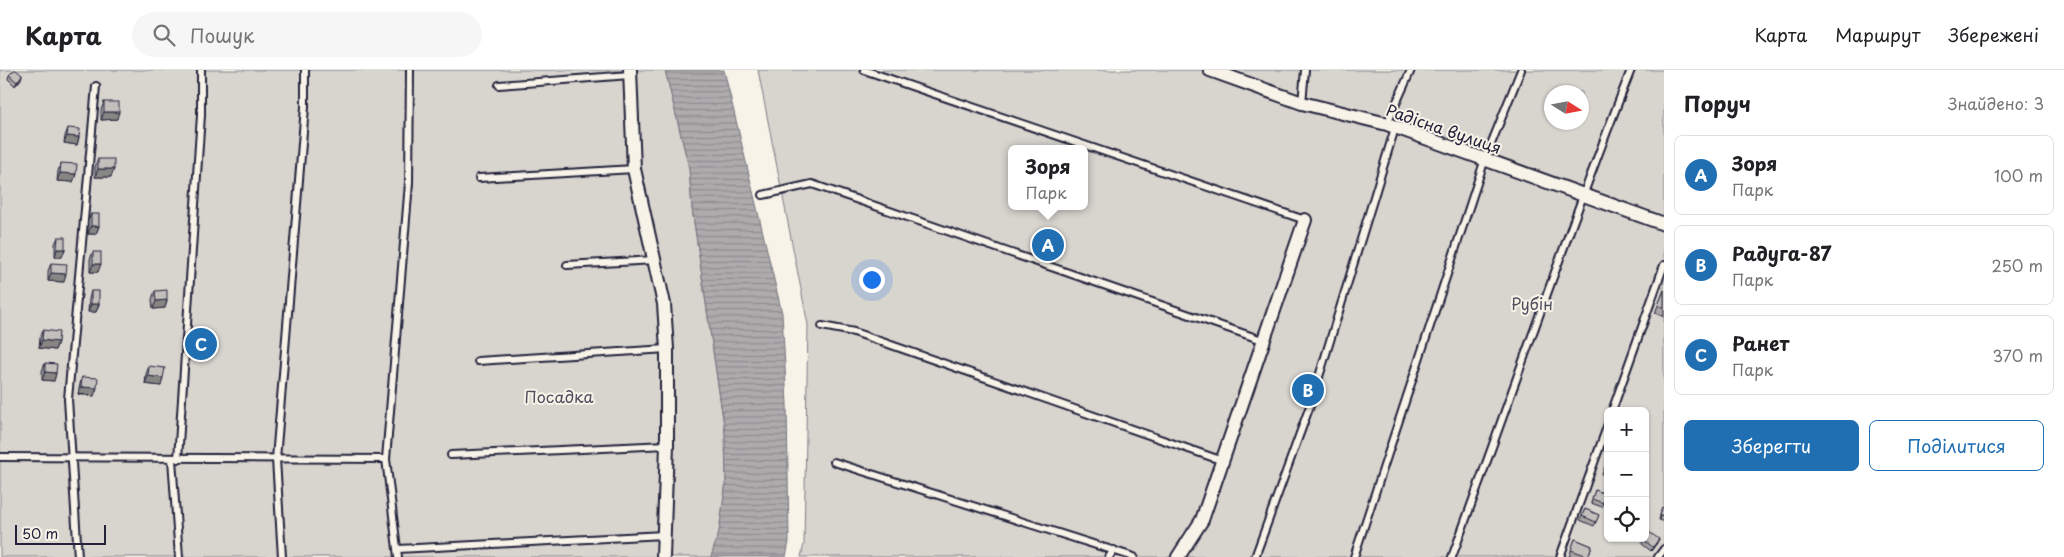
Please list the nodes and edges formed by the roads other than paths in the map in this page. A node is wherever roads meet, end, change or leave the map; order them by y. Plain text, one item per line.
1 (201, 70) edge
2 (305, 70) edge
3 (410, 70) edge
4 (864, 70) edge
5 (1210, 70) edge
6 (1305, 70) edge
7 (1411, 70) edge
8 (1521, 70) edge
9 (1631, 70) edge
10 (630, 72) edge
11 (500, 85) dead end
12 (96, 86) dead end
13 (1302, 103) junction
14 (1391, 126) junction
15 (1085, 145) edge
16 (1088, 146) edge
17 (1485, 160) junction
18 (634, 169) junction
19 (479, 178) dead end
20 (1581, 194) junction
21 (763, 195) dead end
22 (1306, 220) joint
23 (1664, 224) edge
24 (655, 260) junction
25 (567, 264) dead end
26 (1664, 265) edge
27 (822, 326) dead end
28 (1265, 341) junction
29 (667, 349) junction
30 (478, 361) dead end
31 (1613, 407) edge
32 (1604, 435) edge
33 (667, 446) junction
34 (451, 455) dead end
35 (0, 457) edge
36 (72, 458) junction
37 (175, 459) junction
38 (276, 459) junction
39 (386, 459) junction
40 (1223, 460) junction
41 (834, 462) dead end
42 (664, 535) junction
43 (398, 549) junction
44 (1664, 549) edge
45 (1114, 550) junction
46 (78, 557) edge
47 (179, 557) edge
48 (282, 557) edge
49 (398, 557) edge
50 (662, 557) edge
51 (1109, 557) edge
52 (1134, 557) edge
53 (1178, 557) edge
54 (1254, 557) edge
55 (1354, 557) edge
56 (1452, 557) edge
57 (1560, 557) edge
58 (1658, 557) edge

1 - 37 lane
2 - 38 lane
3 - 39 lane
4 - 15 lane
5 - 13 street, Радісна вулиця
6 - 13 lane
7 - 14 lane
8 - 17 lane
9 - 20 lane
10 - 11 lane
10 - 18 street
12 - 36 lane
13 - 14 street, Радісна вулиця
14 - 17 street, Радісна вулиця
14 - 54 lane
16 - 22 lane
17 - 20 street, Радісна вулиця
17 - 55 lane
18 - 19 lane
18 - 24 street
20 - 23 street, Радісна вулиця
20 - 56 lane
21 - 28 lane
22 - 28 street
24 - 25 lane
24 - 29 street
26 - 31 lane
27 - 40 lane
28 - 40 street
29 - 30 lane
29 - 33 street
32 - 57 lane
33 - 34 lane
33 - 42 street
35 - 36 lane
36 - 37 lane
36 - 46 lane
37 - 38 lane
37 - 47 lane
38 - 39 lane
38 - 48 lane
39 - 43 lane
40 - 53 street
41 - 45 lane
42 - 43 lane
42 - 50 street
43 - 49 lane
44 - 58 lane
45 - 51 lane
45 - 52 lane

